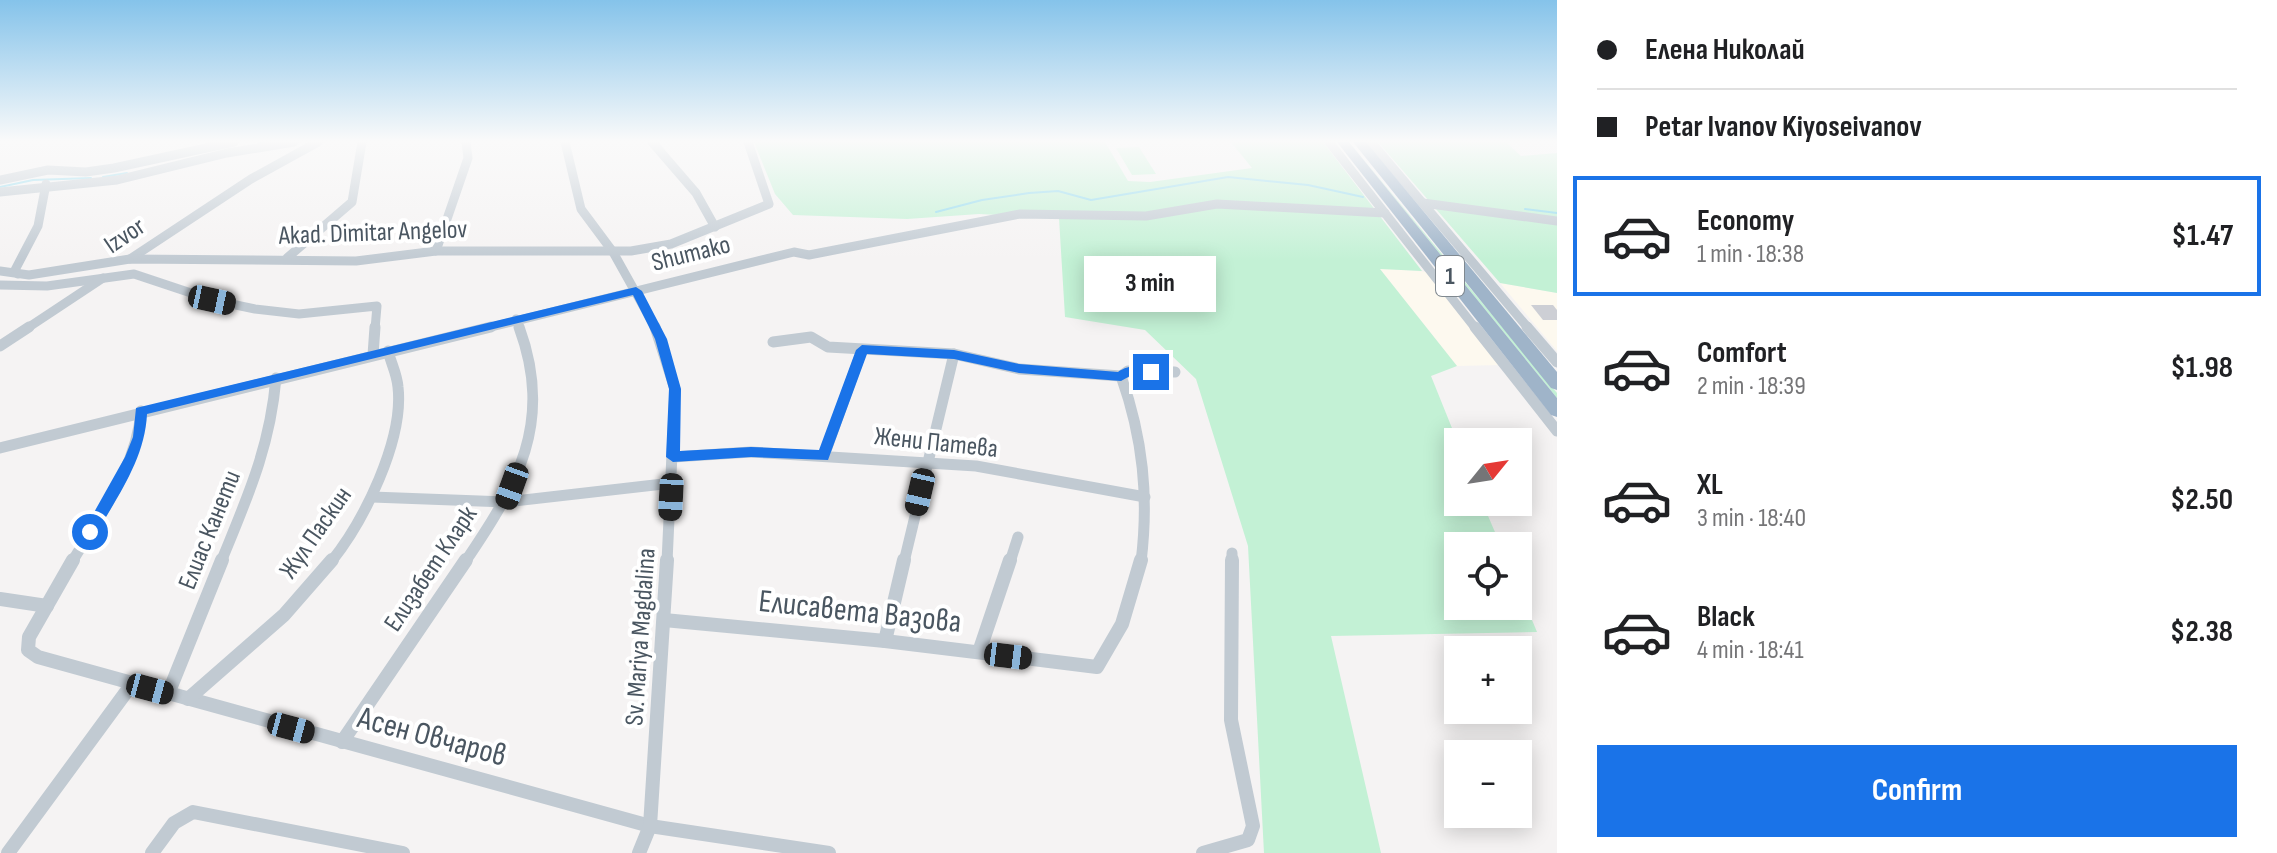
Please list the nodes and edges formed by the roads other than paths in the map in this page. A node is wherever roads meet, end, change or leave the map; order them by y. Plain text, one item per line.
1 (96, 182) edge
2 (247, 182) edge
3 (355, 182) edge
4 (460, 182) edge
5 (575, 182) edge
6 (686, 182) edge
7 (761, 182) edge
8 (1360, 182) edge
9 (1377, 182) edge
10 (1391, 182) edge
11 (1405, 182) edge
12 (46, 184) junction
13 (0, 192) edge
14 (1423, 203) junction
15 (1385, 213) junction
16 (1557, 221) edge
17 (715, 227) junction
18 (436, 251) junction
19 (613, 252) junction
20 (287, 258) junction
21 (130, 259) junction
22 (0, 271) edge
23 (18, 274) junction
24 (107, 276) junction
25 (0, 285) edge
26 (636, 291) junction
27 (516, 319) junction
28 (773, 342) dead end
29 (0, 346) edge
30 (862, 350) junction
31 (388, 351) junction
32 (954, 354) junction
33 (373, 355) junction
34 (1557, 362) edge
35 (1175, 372) dead end
36 (1121, 376) junction
37 (276, 378) junction
38 (1553, 386) edge
39 (141, 411) junction
40 (1557, 412) edge
41 (1557, 431) edge
42 (0, 448) edge
43 (824, 456) junction
44 (673, 457) junction
45 (927, 462) junction
46 (672, 483) junction
47 (372, 497) junction
48 (1145, 497) junction
49 (506, 502) junction
50 (1018, 537) dead end
51 (1232, 553) dead end
52 (0, 599) edge
53 (47, 606) junction
54 (664, 620) junction
55 (885, 641) junction
56 (979, 652) junction
57 (132, 684) junction
58 (168, 694) junction
59 (188, 699) junction
60 (342, 742) junction
61 (650, 826) junction
62 (8, 853) edge
63 (152, 853) edge
64 (403, 853) edge
65 (639, 853) edge
66 (829, 853) edge
67 (1203, 853) edge

1 - 12 street
2 - 21 street, Izvor
3 - 20 street
4 - 18 street
5 - 19 street, Sv. Mariya Magdalina
6 - 17 street
7 - 17 street, Akad. Dimitar Angelov
8 - 15 street
9 - 38 highway, 1
10 - 38 highway, 1
11 - 14 street
12 - 13 street
12 - 23 street
14 - 16 street
14 - 34 street
15 - 26 street, Shumako
15 - 41 street
17 - 19 street, Akad. Dimitar Angelov
18 - 19 street, Akad. Dimitar Angelov
18 - 20 street, Akad. Dimitar Angelov
19 - 26 street, Sv. Mariya Magdalina
20 - 21 street, Akad. Dimitar Angelov
21 - 23 street, Akad. Dimitar Angelov
21 - 24 street, Izvor
22 - 23 street, Akad. Dimitar Angelov
24 - 25 street
24 - 29 street, Izvor
24 - 33 street
26 - 27 street, Shumako
26 - 44 street, Sv. Mariya Magdalina
27 - 31 street, Shumako
27 - 49 street, Елизабет Кларк
28 - 30 street
30 - 32 street
30 - 43 street
31 - 33 street, Shumako
31 - 47 street, Жул Паскин
32 - 36 street
32 - 45 street
33 - 37 street, Shumako
35 - 36 street
36 - 48 street
37 - 39 street, Shumako
37 - 58 street, Елиас Канети
38 - 40 highway
39 - 42 street, Shumako
39 - 53 street
43 - 44 street, Жени Патева
43 - 45 street, Жени Патева
44 - 46 street, Sv. Mariya Magdalina
45 - 48 street, Жени Патева
45 - 55 street
46 - 49 street
46 - 54 street, Sv. Mariya Magdalina
47 - 49 street
47 - 59 street, Жул Паскин
48 - 56 street, Елисавета Вазова
49 - 60 street, Елизабет Кларк
50 - 56 street
51 - 67 street
52 - 53 street
53 - 57 street, Асен Овчаров
54 - 55 street, Елисавета Вазова
54 - 61 street, Sv. Mariya Magdalina
55 - 56 street, Елисавета Вазова
57 - 58 street, Асен Овчаров
57 - 62 street
58 - 59 street, Асен Овчаров
59 - 60 street, Асен Овчаров
60 - 61 street, Асен Овчаров
61 - 65 street, Sv. Mariya Magdalina
61 - 66 street, Асен Овчаров
63 - 64 street

